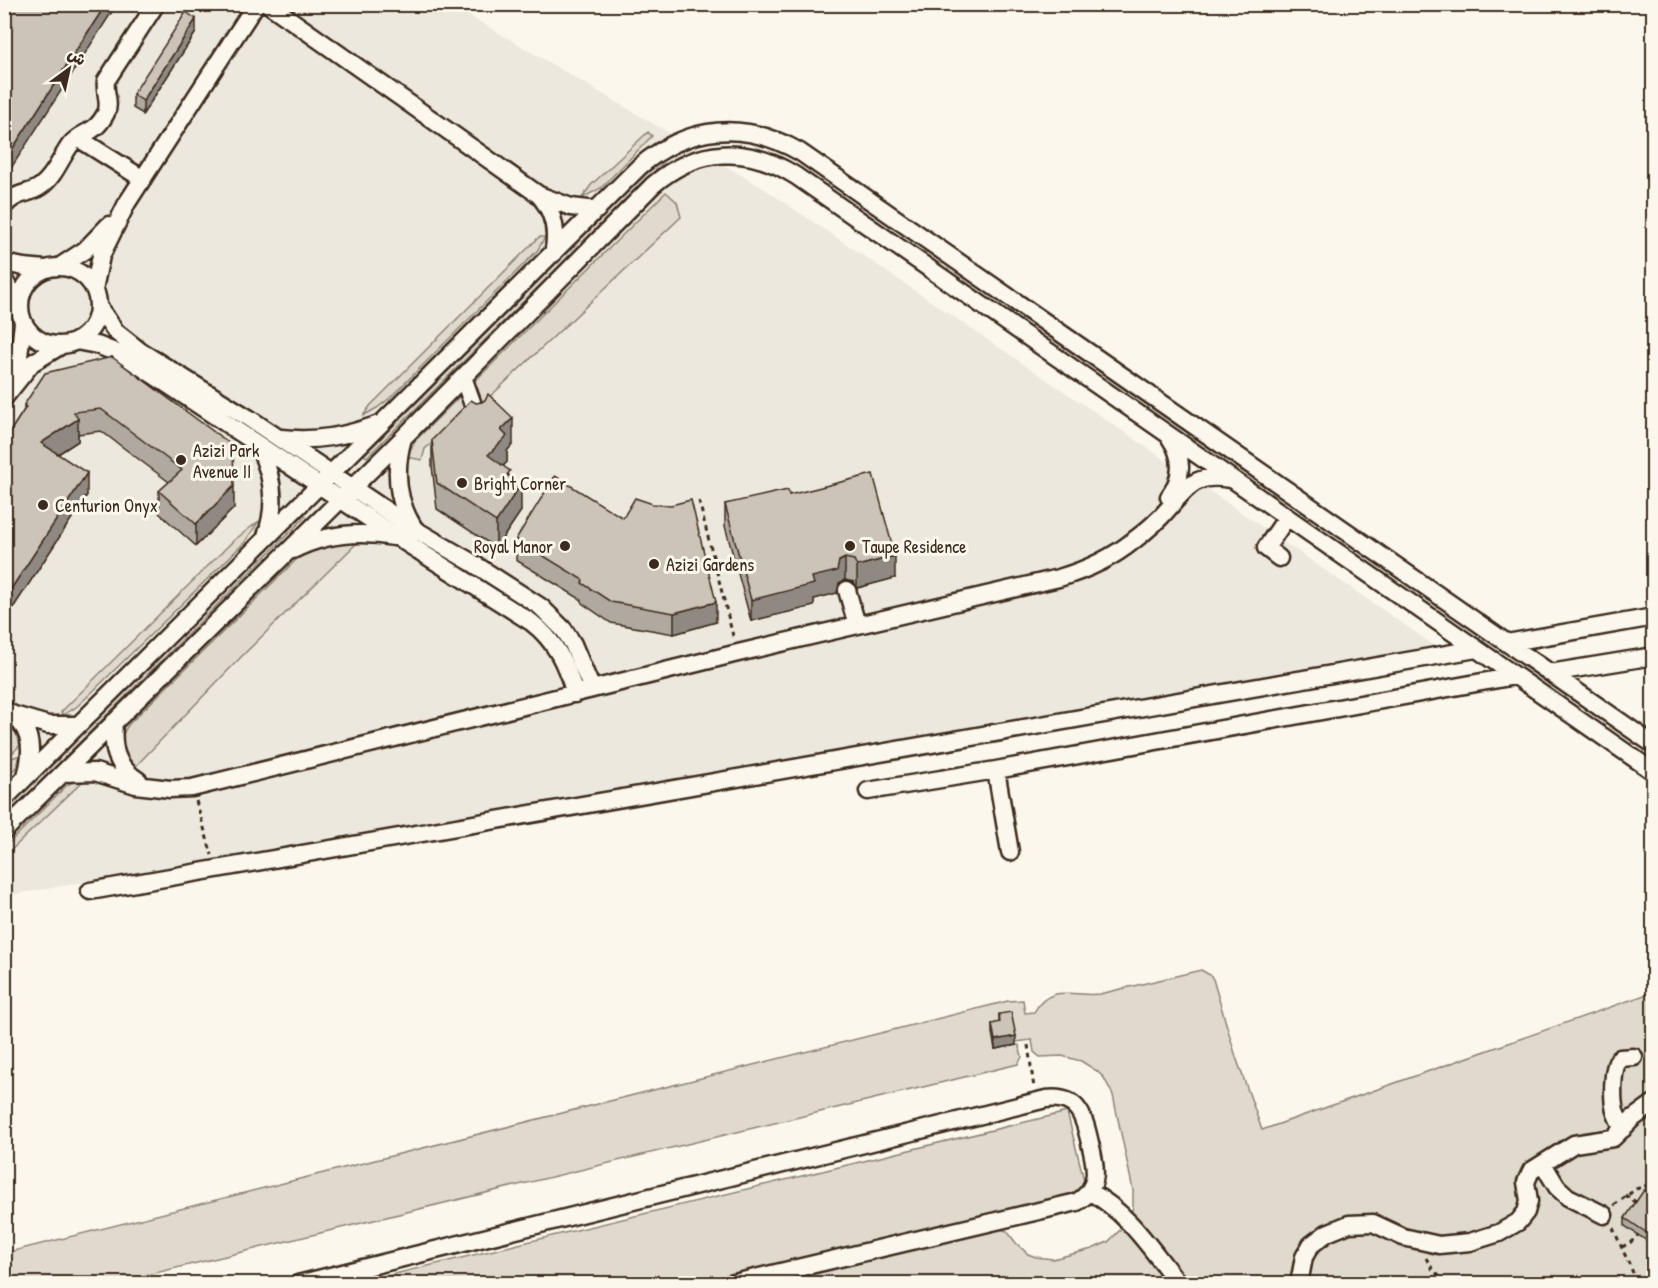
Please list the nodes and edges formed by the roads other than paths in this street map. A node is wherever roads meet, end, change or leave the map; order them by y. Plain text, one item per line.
1 (156, 4) edge
2 (256, 4) edge
3 (268, 4) edge
4 (689, 137) junction
5 (78, 138) junction
6 (694, 160) junction
7 (143, 179) junction
8 (539, 195) junction
9 (127, 203) junction
10 (4, 206) edge
11 (597, 210) junction
12 (553, 254) junction
13 (4, 263) edge
14 (52, 268) junction
15 (4, 280) edge
16 (94, 289) junction
17 (20, 306) junction
18 (98, 306) junction
19 (23, 323) junction
20 (1059, 332) junction
21 (69, 343) junction
22 (1045, 350) junction
23 (463, 377) junction
24 (4, 382) edge
25 (4, 398) edge
26 (478, 419) edge
27 (383, 423) junction
28 (1169, 436) junction
29 (280, 438) junction
30 (403, 438) junction
31 (257, 445) junction
32 (331, 474) junction
33 (1233, 480) junction
34 (319, 486) junction
35 (346, 494) junction
36 (1287, 518) junction
37 (1157, 519) junction
38 (414, 529) junction
39 (397, 537) junction
40 (265, 539) junction
41 (285, 554) junction
42 (1279, 558) dead end
43 (847, 591) dead end
44 (1653, 617) edge
45 (857, 625) junction
46 (1506, 643) junction
47 (1476, 649) junction
48 (1653, 656) edge
49 (1550, 673) junction
50 (1515, 676) junction
51 (592, 689) junction
52 (575, 694) junction
53 (9, 712) edge
54 (114, 722) junction
55 (78, 725) junction
56 (1653, 745) edge
57 (996, 770) junction
58 (1653, 772) edge
59 (63, 773) junction
60 (26, 777) junction
61 (147, 786) junction
62 (867, 791) dead end
63 (4, 799) edge
64 (4, 831) edge
65 (1010, 852) dead end
66 (90, 891) dead end
67 (1634, 1057) dead end
68 (1653, 1105) edge
69 (1623, 1129) junction
70 (1542, 1164) junction
71 (1090, 1192) junction
72 (1604, 1215) road end
73 (298, 1284) edge
74 (730, 1284) edge
75 (1179, 1284) edge
76 (1299, 1284) edge

1 - 5 street
2 - 7 street
3 - 8 street
4 - 6 street
4 - 11 street
4 - 20 street
5 - 7 street
5 - 10 street
6 - 22 street
6 - 23 street
7 - 9 street
8 - 11 street
8 - 12 street
9 - 14 street
9 - 16 street
11 - 12 street
12 - 27 street
13 - 14 street
14 - 16 street
14 - 17 street
15 - 17 street
16 - 18 street
17 - 19 street
18 - 21 street
18 - 29 street
19 - 21 street
19 - 24 street
20 - 22 street
20 - 46 street
21 - 25 street
21 - 31 street
22 - 28 street
23 - 26 street
23 - 30 street
27 - 29 street
27 - 32 street
28 - 33 street
28 - 37 street
29 - 32 street
30 - 35 street
30 - 38 street
31 - 34 street
31 - 40 street
32 - 34 street
32 - 35 street
33 - 36 street
33 - 37 street
34 - 35 street
34 - 40 street
35 - 38 street
35 - 39 street
35 - 41 street
36 - 42 street
36 - 47 street
37 - 45 street
38 - 51 street
39 - 41 street
39 - 52 street
40 - 55 street
41 - 54 street
43 - 45 street
44 - 46 street
45 - 51 street
46 - 49 street
47 - 50 street
47 - 66 street
48 - 49 street
49 - 56 street
50 - 57 street
50 - 58 street
51 - 52 street
52 - 61 street
53 - 55 street
53 - 60 street
54 - 59 street
54 - 61 street
55 - 60 street
57 - 62 street
57 - 65 street
59 - 61 street
59 - 64 street
60 - 63 street
67 - 69 street
68 - 69 street
69 - 70 street
70 - 72 street
70 - 76 street
71 - 73 street
71 - 74 street
71 - 75 street

